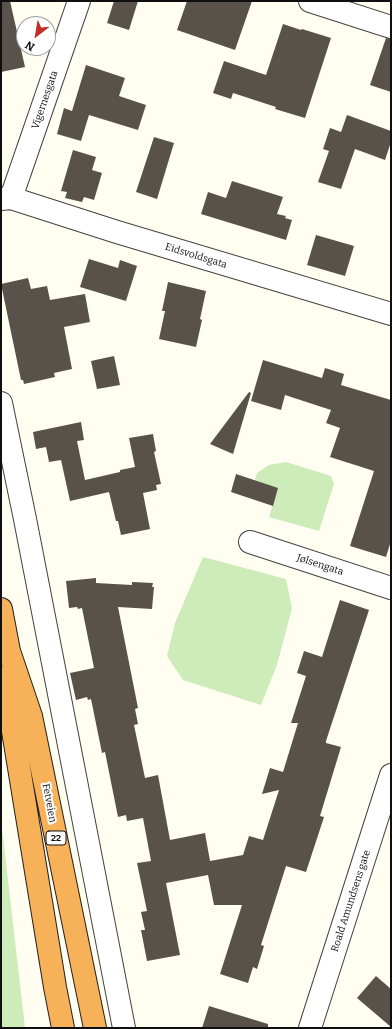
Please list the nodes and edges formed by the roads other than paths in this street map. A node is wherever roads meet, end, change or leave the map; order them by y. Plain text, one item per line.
1 (79, 1) edge
2 (310, 1) edge
3 (391, 27) edge
4 (6, 199) edge
5 (391, 314) edge
6 (1, 403) edge
7 (250, 542) dead end
8 (391, 588) edge
9 (1, 609) edge
10 (9, 651) junction
11 (391, 775) edge
12 (55, 987) junction
13 (52, 1028) edge
14 (63, 1028) edge
15 (95, 1028) edge
16 (124, 1028) edge
17 (310, 1028) edge

1 - 4 street, Vigernesgata
2 - 3 street
4 - 5 street, Eidsvoldsgata
6 - 16 street
7 - 8 street, Jølsengata
9 - 10 highway, Fetveien / 22
10 - 12 highway, Fetveien / 22
10 - 15 highway, Fetveien / 22
11 - 17 street, Roald Amundsens gate
12 - 13 highway
12 - 14 highway, Fetveien / 22

